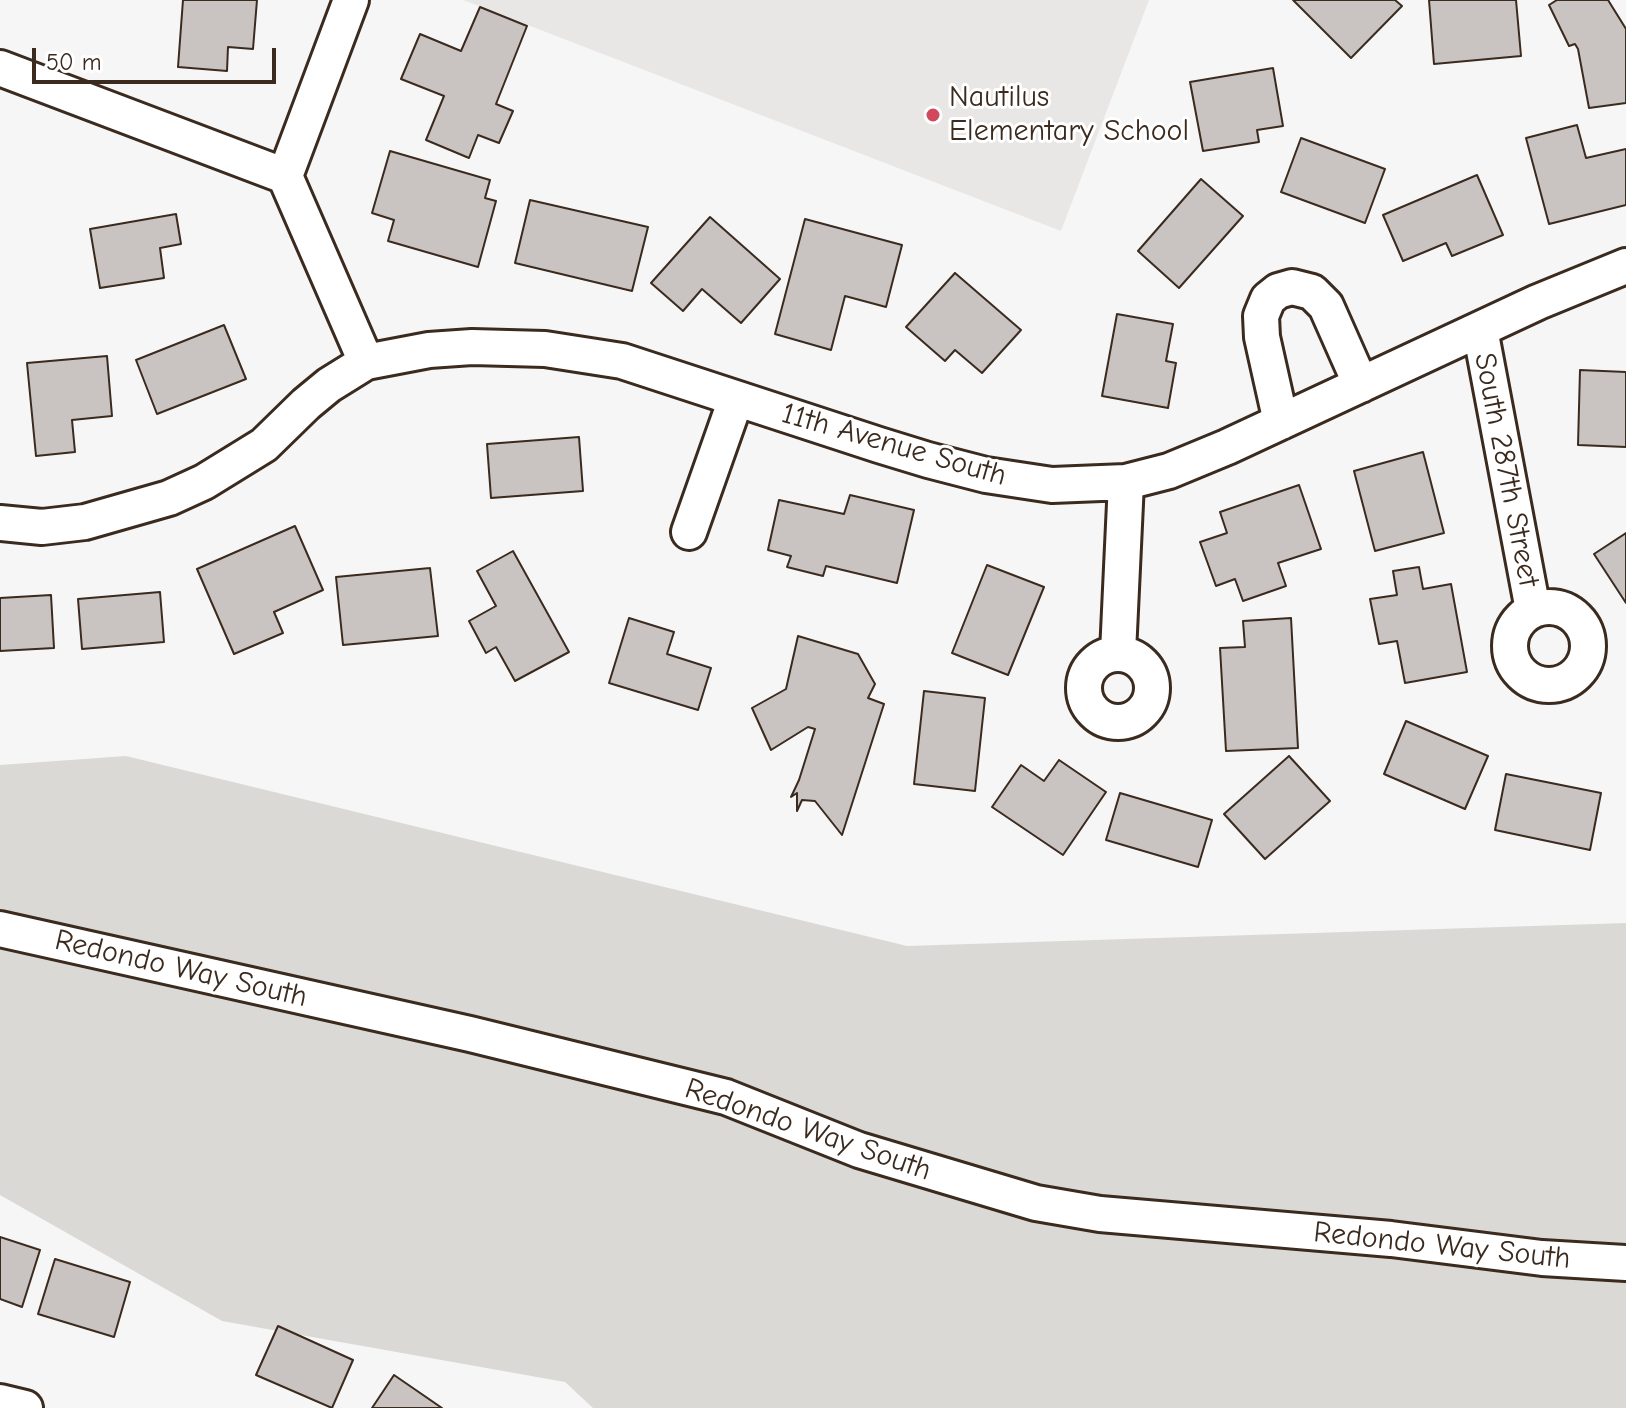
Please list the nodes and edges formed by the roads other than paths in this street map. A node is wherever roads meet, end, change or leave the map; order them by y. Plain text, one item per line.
1 (351, 0) edge
2 (0, 68) edge
3 (285, 176) junction
4 (1626, 266) edge
5 (1480, 329) junction
6 (366, 362) junction
7 (1361, 385) junction
8 (736, 399) junction
9 (1281, 422) junction
10 (1126, 482) junction
11 (0, 523) edge
12 (689, 532) dead end
13 (1533, 610) dead end
14 (1118, 653) dead end
15 (0, 929) edge
16 (1626, 1263) edge
17 (0, 1402) edge
18 (25, 1408) edge

1 - 3 street
2 - 3 street
3 - 6 street
4 - 5 street, 11th Avenue South
5 - 7 street, 11th Avenue South
5 - 13 street, South 287th Street
6 - 8 street, 11th Avenue South
6 - 11 street
7 - 9 street, 11th Avenue South
7 - 9 street
8 - 10 street, 11th Avenue South
8 - 12 street
9 - 10 street, 11th Avenue South
10 - 14 street
15 - 16 street, Redondo Way South
17 - 18 street

